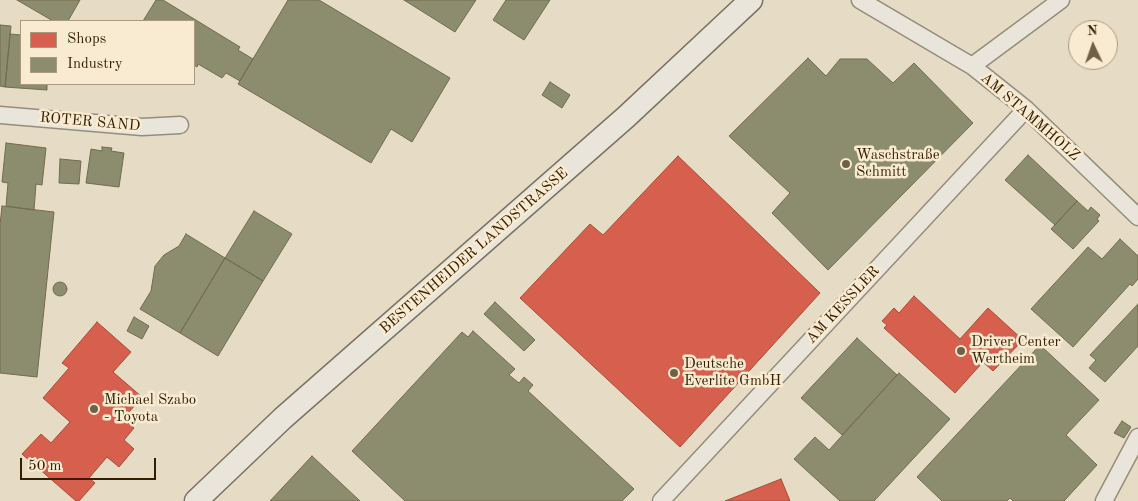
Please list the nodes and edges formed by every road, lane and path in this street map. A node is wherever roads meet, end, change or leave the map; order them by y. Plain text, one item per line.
1 (752, 0) edge
2 (860, 0) edge
3 (1061, 0) edge
4 (972, 66) junction
5 (1026, 109) junction
6 (0, 115) edge
7 (180, 125) dead end
8 (1138, 217) edge
9 (1138, 438) edge
10 (196, 501) edge
11 (661, 501) edge
12 (1104, 501) edge

1 - 10 main road, BESTENHEIDER LANDSTRASSE
2 - 4 street, AM STAMMHOLZ
3 - 4 street
4 - 5 street, AM STAMMHOLZ
5 - 8 street, AM STAMMHOLZ
5 - 11 street, AM KESSLER
6 - 7 street, ROTER SAND
9 - 12 street

